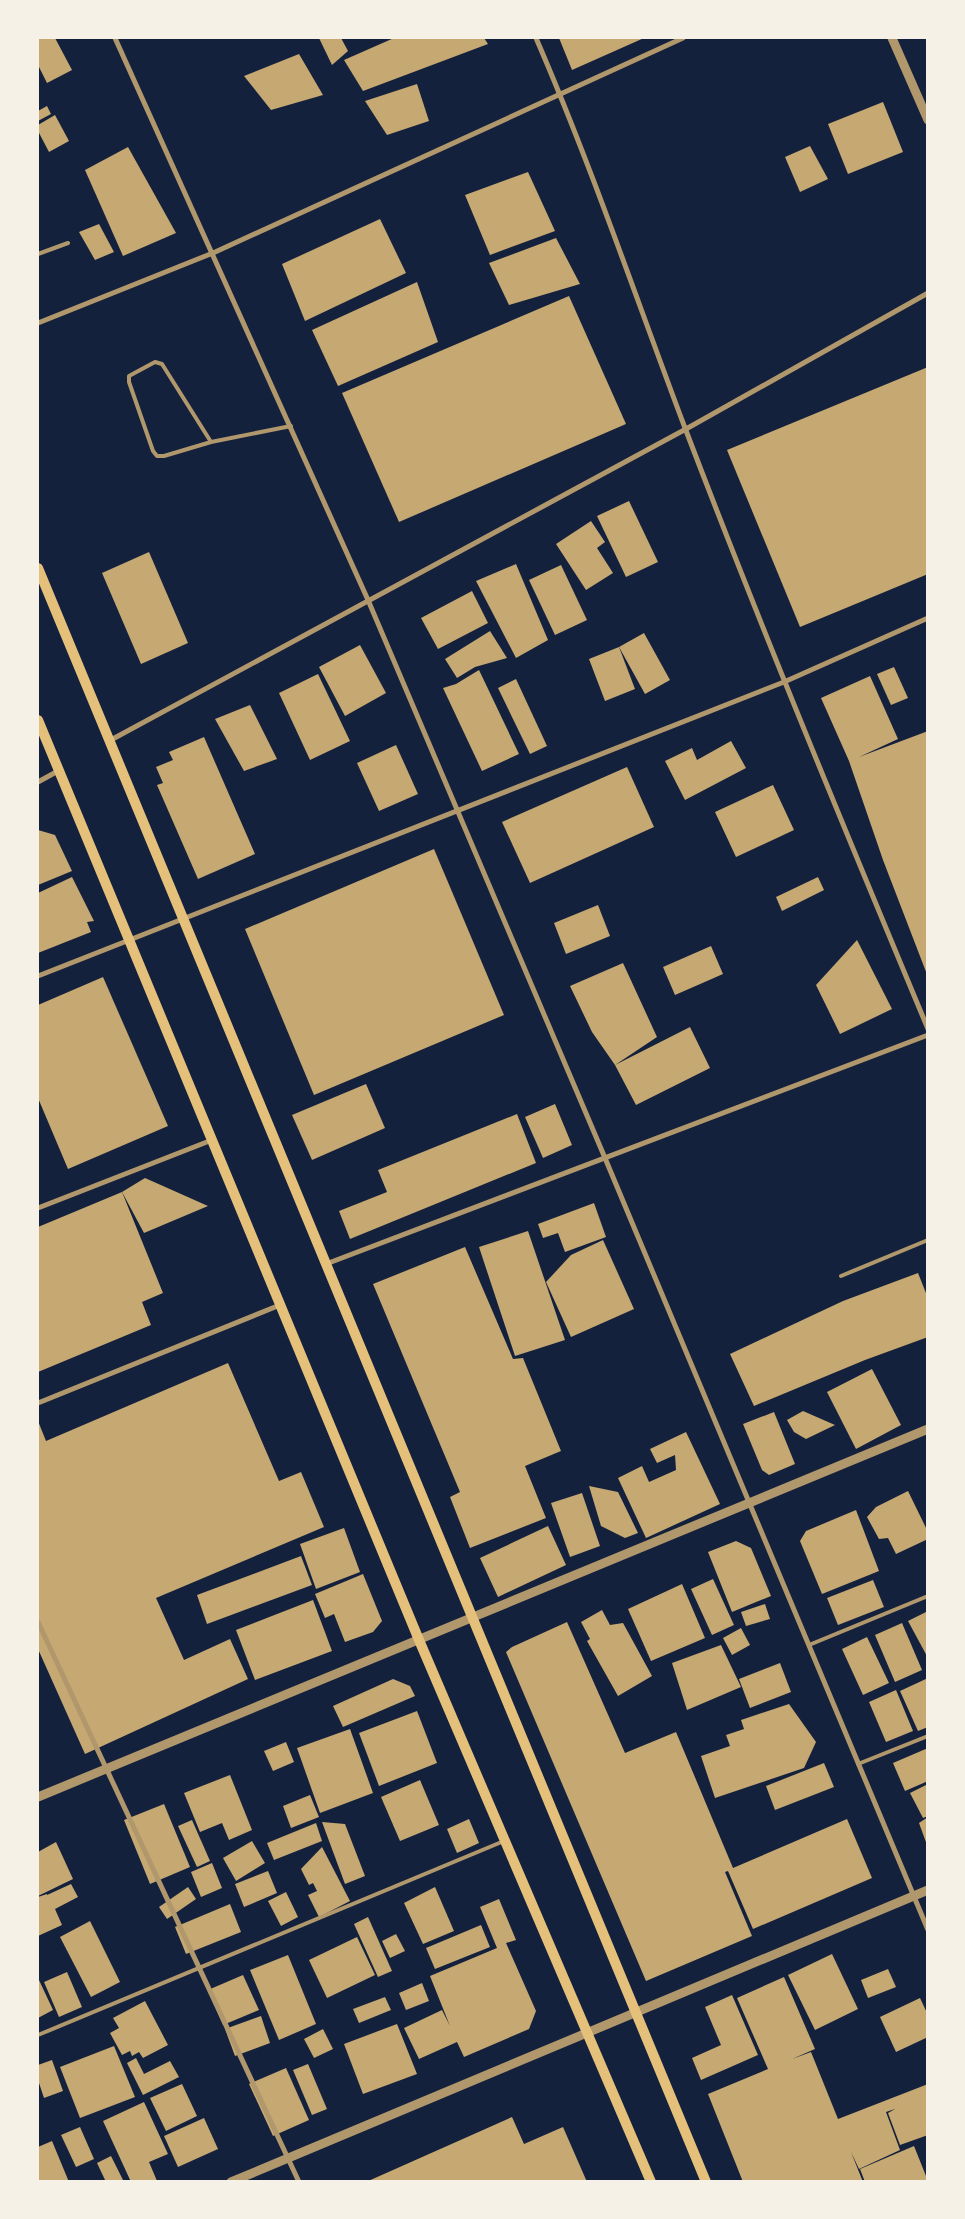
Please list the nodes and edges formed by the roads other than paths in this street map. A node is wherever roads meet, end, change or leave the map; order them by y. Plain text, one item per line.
1 (115, 38) edge
2 (536, 38) edge
3 (683, 38) edge
4 (892, 38) edge
5 (560, 94) junction
6 (928, 120) edge
7 (68, 243) dead end
8 (213, 253) junction
9 (38, 254) edge
10 (928, 292) edge
11 (38, 323) edge
12 (291, 426) junction
13 (686, 429) junction
14 (211, 442) junction
15 (38, 568) edge
16 (368, 600) junction
17 (928, 618) edge
18 (784, 682) junction
19 (38, 720) edge
20 (109, 740) junction
21 (58, 771) junction
22 (38, 782) edge
23 (458, 810) junction
24 (183, 918) junction
25 (128, 939) junction
26 (38, 976) edge
27 (928, 1029) edge
28 (928, 1035) edge
29 (212, 1140) junction
30 (605, 1158) junction
31 (38, 1208) edge
32 (928, 1240) edge
33 (326, 1264) junction
34 (841, 1276) dead end
35 (280, 1305) junction
36 (38, 1403) edge
37 (928, 1429) edge
38 (749, 1503) junction
39 (928, 1596) edge
40 (473, 1618) junction
41 (38, 1622) edge
42 (419, 1640) junction
43 (809, 1646) junction
44 (928, 1736) edge
45 (858, 1764) junction
46 (106, 1769) junction
47 (38, 1797) edge
48 (505, 1841) junction
49 (928, 1890) edge
50 (913, 1896) junction
51 (928, 1930) edge
52 (198, 1967) junction
53 (636, 2012) junction
54 (588, 2032) junction
55 (38, 2035) edge
56 (288, 2157) junction
57 (231, 2182) edge
58 (299, 2182) edge
59 (651, 2182) edge
60 (706, 2182) edge

1 - 8 street
2 - 5 street
3 - 5 street
4 - 6 street
5 - 8 street
5 - 13 street
7 - 9 lane
8 - 11 street
8 - 12 street
10 - 13 street
12 - 14 lane
12 - 16 street
13 - 16 street
13 - 18 street
14 - 14 lane
15 - 20 main road
16 - 20 street
16 - 23 street
17 - 18 street
18 - 23 street
18 - 27 street
19 - 21 main road
20 - 24 main road
21 - 22 street
21 - 25 main road
23 - 24 street
23 - 30 street
24 - 25 street
24 - 33 main road
25 - 26 street
25 - 29 main road
28 - 30 street
29 - 31 street
29 - 35 main road
30 - 33 street
30 - 38 street
32 - 34 lane
33 - 40 main road
35 - 36 street
35 - 42 main road
37 - 38 street
38 - 40 street
38 - 43 street
39 - 43 lane
40 - 42 street
40 - 53 main road
41 - 46 street
42 - 46 street
42 - 48 main road
43 - 45 street
44 - 45 lane
45 - 50 street
46 - 47 street
46 - 52 street
48 - 52 lane
48 - 54 main road
49 - 50 street
50 - 51 street
50 - 53 street
52 - 55 lane
52 - 56 street
53 - 54 street
53 - 60 main road
54 - 56 street
54 - 59 main road
56 - 57 street
56 - 58 street

